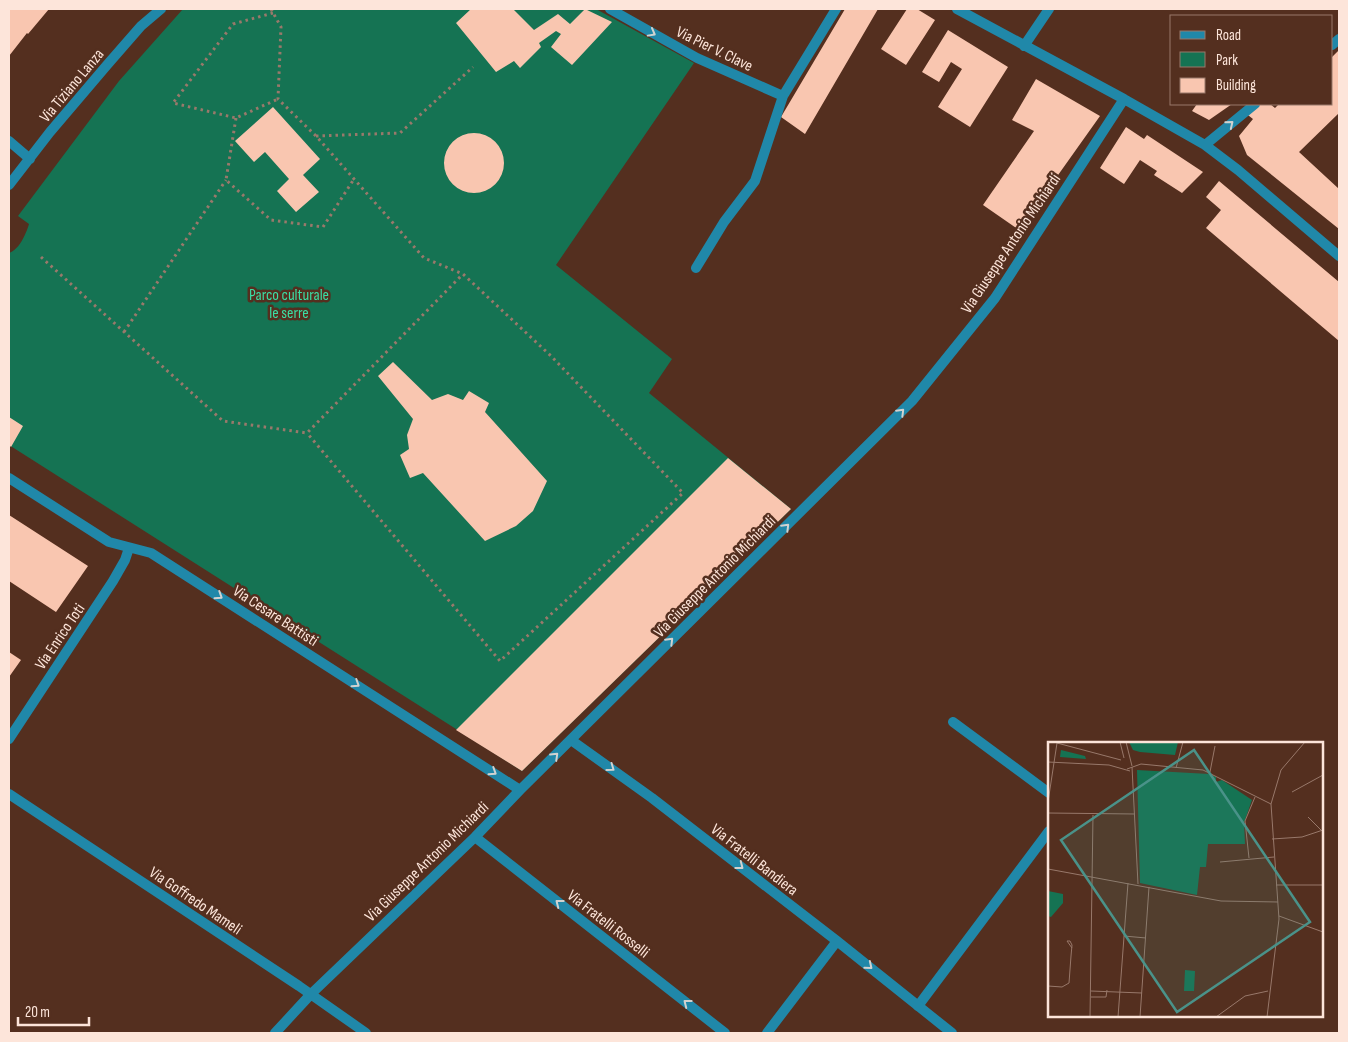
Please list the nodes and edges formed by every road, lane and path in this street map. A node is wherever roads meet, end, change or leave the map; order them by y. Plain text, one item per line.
1 (161, 9) edge
2 (271, 9) edge
3 (610, 9) edge
4 (836, 9) edge
5 (957, 9) edge
6 (1049, 9) edge
7 (273, 13) junction
8 (1024, 46) junction
9 (473, 67) dead end
10 (782, 96) junction
11 (278, 99) junction
12 (1124, 99) junction
13 (1254, 105) edge
14 (236, 118) junction
15 (316, 136) junction
16 (9, 141) edge
17 (1205, 145) junction
18 (30, 158) junction
19 (354, 179) junction
20 (226, 180) junction
21 (9, 185) edge
22 (1339, 256) edge
23 (41, 257) dead end
24 (696, 268) dead end
25 (463, 274) junction
26 (124, 332) junction
27 (307, 433) junction
28 (9, 478) edge
29 (129, 548) junction
30 (953, 722) dead end
31 (9, 739) edge
32 (571, 740) junction
33 (520, 790) junction
34 (1048, 792) edge
35 (9, 794) edge
36 (1048, 832) edge
37 (475, 837) junction
38 (838, 941) junction
39 (311, 994) junction
40 (918, 1006) junction
41 (275, 1033) edge
42 (366, 1033) edge
43 (725, 1033) edge
44 (767, 1033) edge
45 (952, 1033) edge

1 - 18 street, Via Tiziano Lanza
2 - 7 path
3 -> 10 street, Via Pier V. Clave
4 - 10 street
5 - 8 street
6 - 8 street
7 - 11 path
7 - 14 path
8 - 12 street
9 - 15 path
10 - 24 street
11 - 14 path
11 - 15 path
12 - 17 street
32 -> 12 street, Via Giuseppe Antonio Michiardi
17 -> 13 street
14 - 20 path
15 - 19 path
16 - 18 street
17 - 22 street
18 - 21 street, Via Tiziano Lanza
19 - 20 path
19 - 25 path
20 - 26 path
23 - 26 path
25 - 27 path
25 - 27 path
26 - 27 path
28 - 29 street, Via Cesare Battisti
29 - 31 street, Via Enrico Toti
29 -> 33 street, Via Cesare Battisti
30 - 34 street
33 -> 32 street, Via Giuseppe Antonio Michiardi
32 -> 38 street, Via Fratelli Bandiera
33 - 37 street, Via Giuseppe Antonio Michiardi
35 - 39 street, Via Goffredo Mameli
36 - 40 street
37 - 39 street, Via Giuseppe Antonio Michiardi
43 -> 37 street, Via Fratelli Rosselli
38 -> 40 street, Via Fratelli Bandiera
38 - 44 street
39 - 41 street, Via Giuseppe Antonio Michiardi
39 - 42 street, Via Goffredo Mameli
40 - 45 street, Via Fratelli Bandiera

